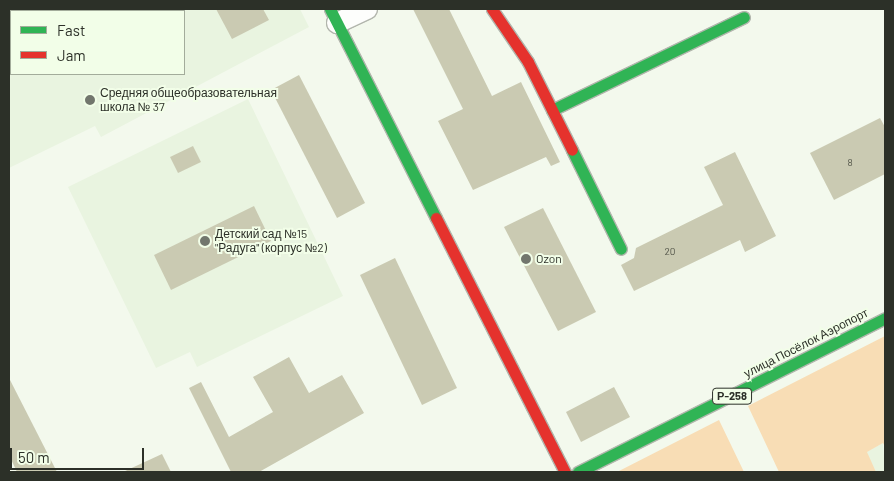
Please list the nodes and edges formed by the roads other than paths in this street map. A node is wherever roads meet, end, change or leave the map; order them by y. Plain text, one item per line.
1 (367, 9) edge
2 (492, 9) edge
3 (333, 16) edge
4 (744, 17) dead end
5 (552, 110) junction
6 (621, 249) dead end
7 (885, 318) edge
8 (564, 472) edge
9 (578, 472) edge

1 - 3 street
2 - 5 main road
3 - 8 main road
4 - 5 main road
5 - 6 main road
7 - 9 main road, улица Посёлок Аэропорт / Р-258

